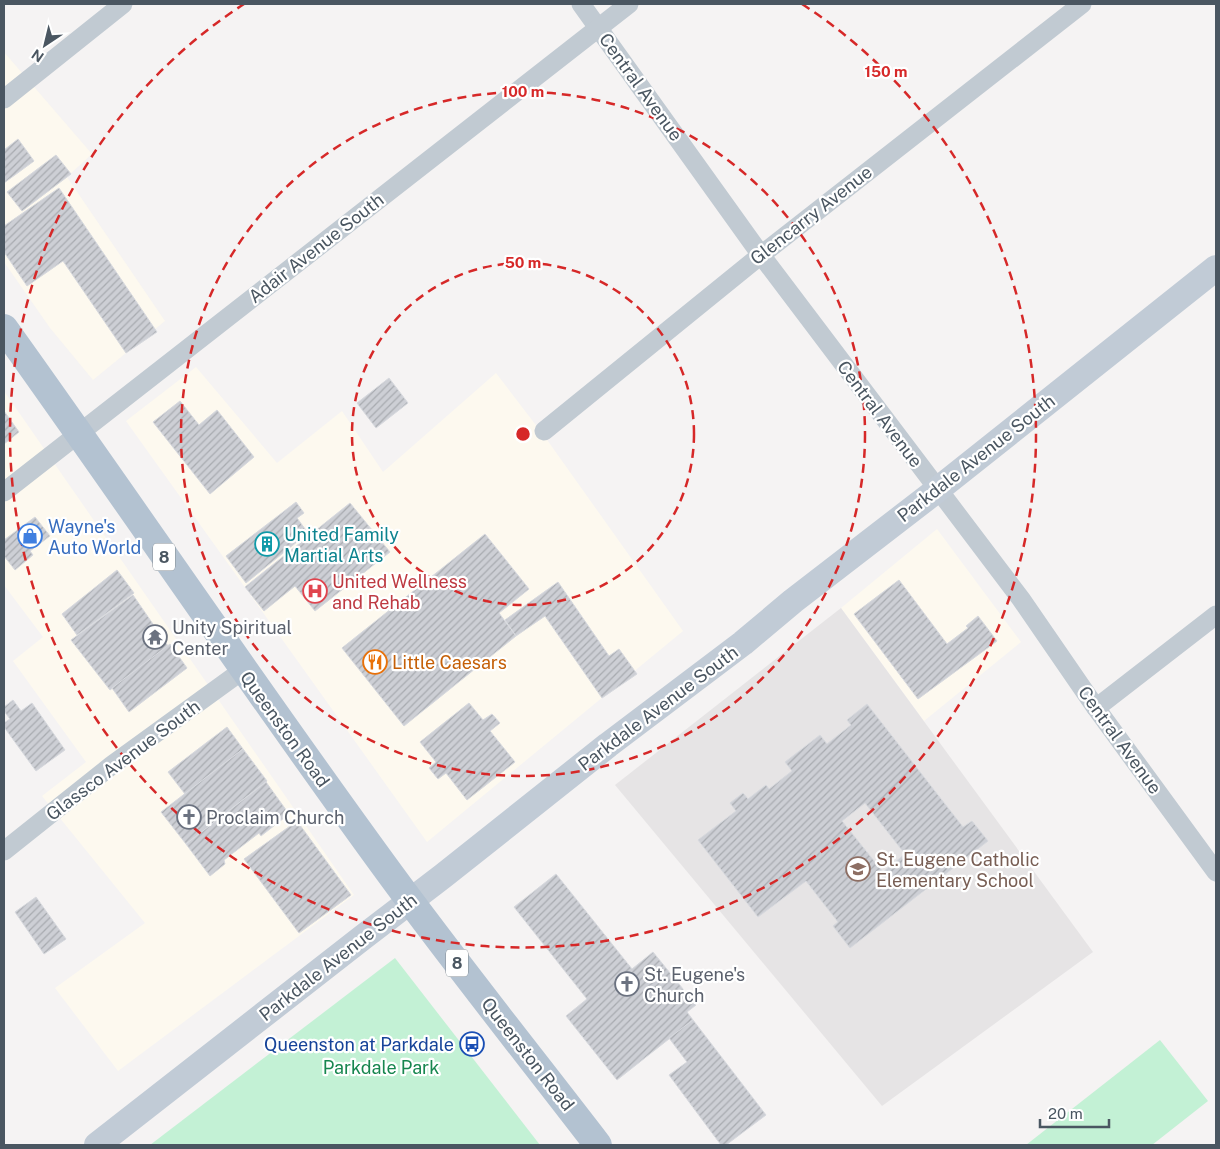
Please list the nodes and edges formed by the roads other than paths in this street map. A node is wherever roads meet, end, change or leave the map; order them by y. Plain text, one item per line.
1 (124, 4) edge
2 (581, 4) edge
3 (628, 4) edge
4 (1082, 4) edge
5 (598, 28) junction
6 (4, 99) edge
7 (761, 255) junction
8 (1216, 268) edge
9 (4, 328) edge
10 (544, 431) dead end
11 (80, 434) junction
12 (937, 490) junction
13 (4, 492) edge
14 (1216, 615) edge
15 (243, 670) junction
16 (1096, 708) junction
17 (4, 851) edge
18 (1216, 872) edge
19 (410, 901) junction
20 (97, 1145) edge
21 (598, 1145) edge

1 - 6 street
2 - 5 street, Central Avenue
3 - 5 street, Adair Avenue South
4 - 7 street, Glencarry Avenue
5 - 7 street, Central Avenue
5 - 11 street, Adair Avenue South
7 - 10 street, Glencarry Avenue
7 - 12 street, Central Avenue
8 - 12 main road, Parkdale Avenue South
9 - 11 main road, Queenston Road / 8
11 - 13 street, Adair Avenue South
11 - 15 main road, Queenston Road / 8
12 - 16 street, Central Avenue
12 - 19 main road, Parkdale Avenue South
14 - 16 street
15 - 17 street, Glassco Avenue South
15 - 19 main road, Queenston Road / 8
16 - 18 street, Central Avenue
19 - 20 main road, Parkdale Avenue South
19 - 21 main road, Queenston Road / 8

